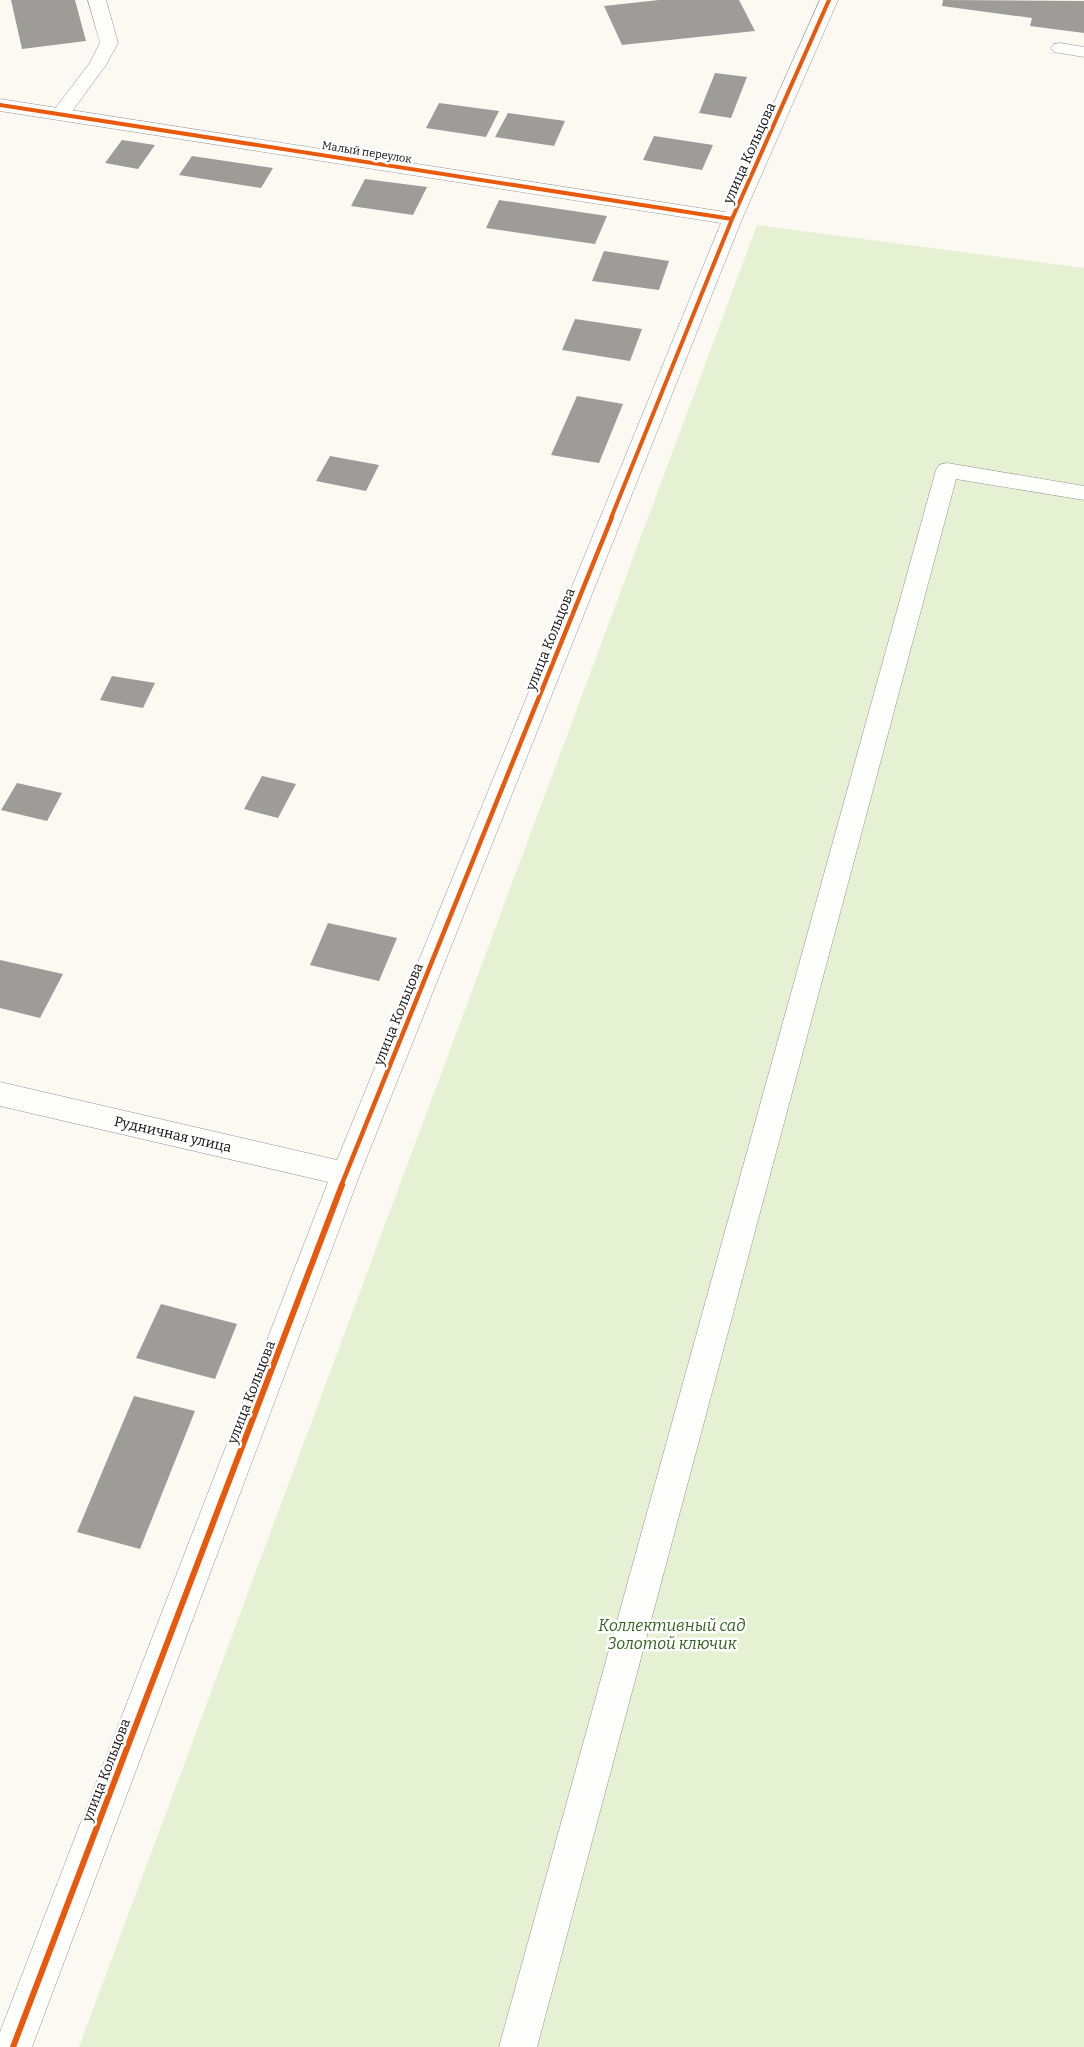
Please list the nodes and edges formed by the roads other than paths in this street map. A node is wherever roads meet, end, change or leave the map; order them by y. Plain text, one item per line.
1 (97, 0) edge
2 (829, 0) edge
3 (1060, 48) dead end
4 (1084, 52) edge
5 (0, 105) edge
6 (60, 114) junction
7 (732, 219) junction
8 (1084, 493) edge
9 (0, 1094) edge
10 (346, 1174) junction
11 (13, 2047) edge
12 (518, 2047) edge

1 - 6 street
2 - 7 street, улица Кольцова
3 - 4 street
5 - 6 street, Малый переулок
6 - 7 street, Малый переулок
7 - 10 street, улица Кольцова
8 - 12 street
9 - 10 street, Рудничная улица
10 - 11 street, улица Кольцова

